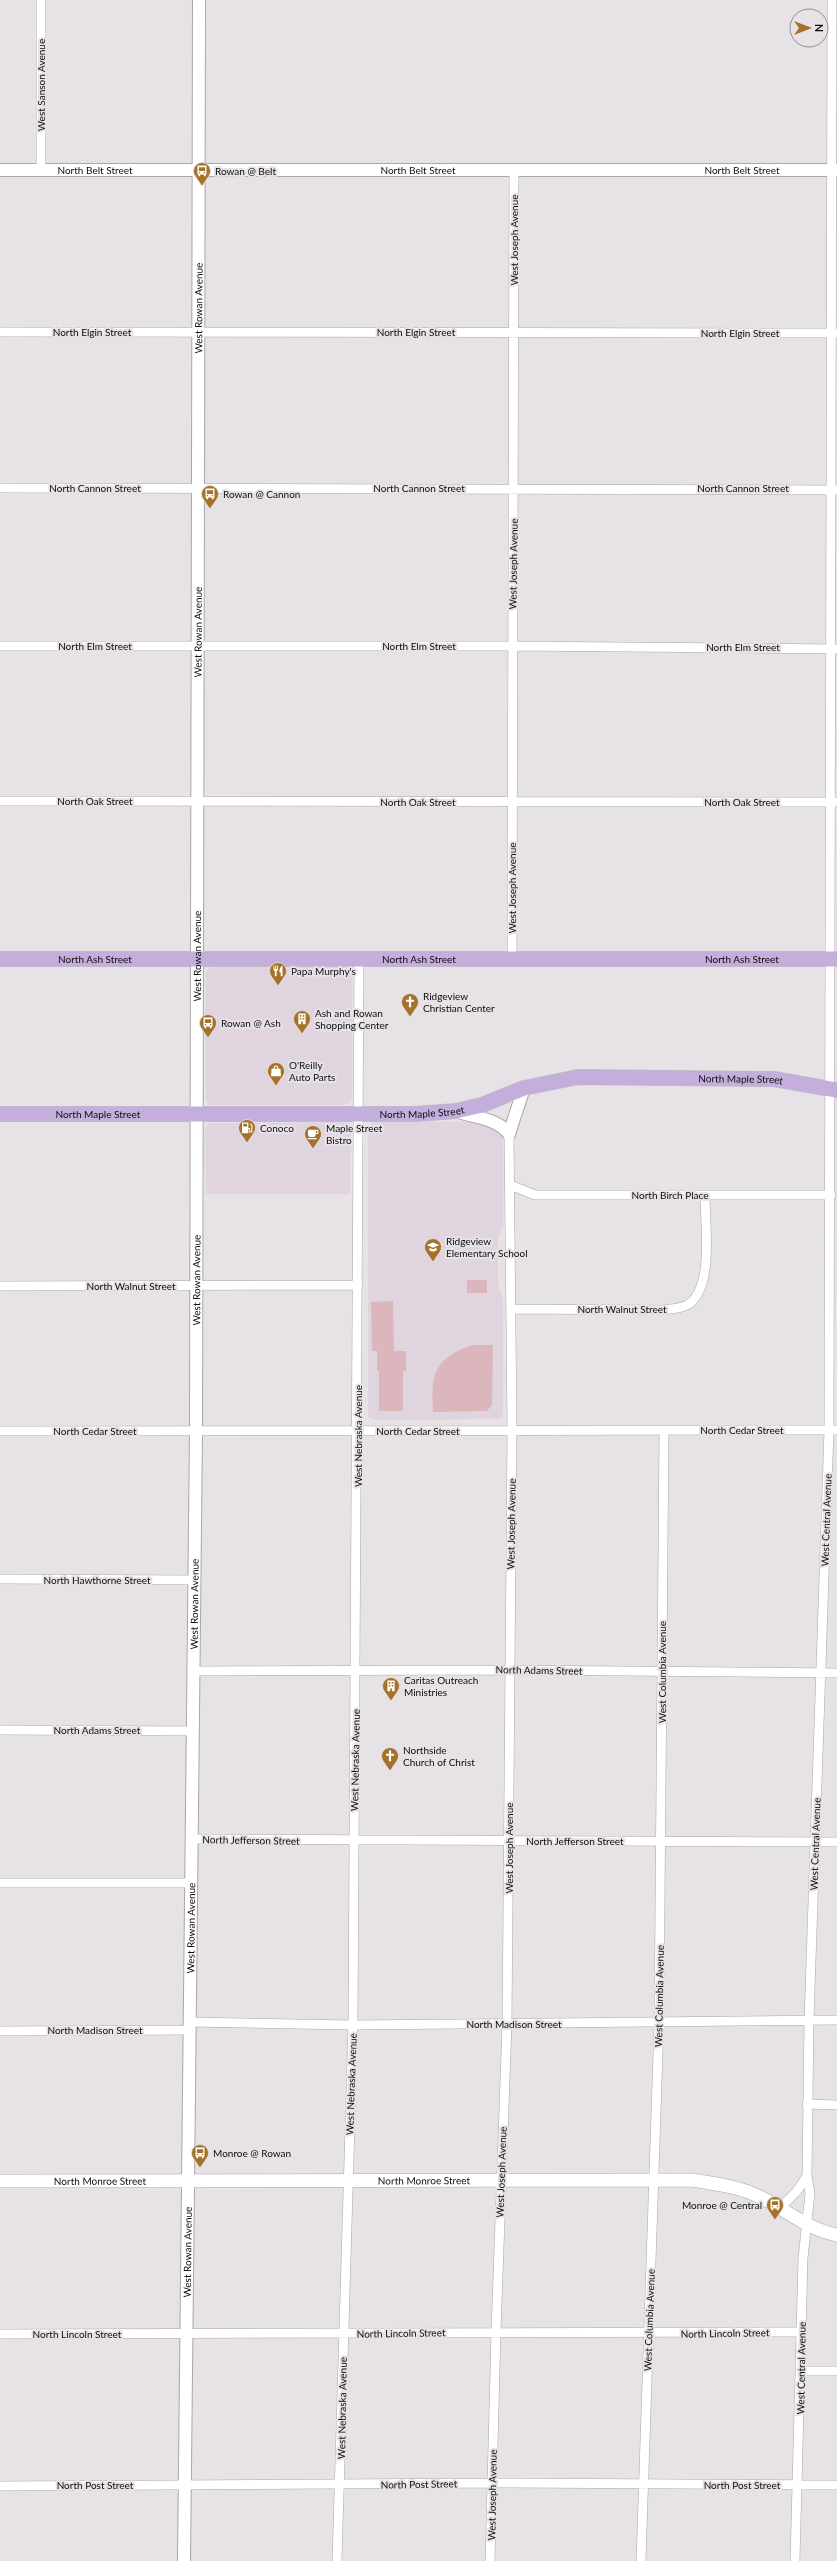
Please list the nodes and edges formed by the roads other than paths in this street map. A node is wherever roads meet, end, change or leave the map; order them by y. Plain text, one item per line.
1 (41, 0) edge
2 (199, 0) edge
3 (832, 0) edge
4 (0, 170) edge
5 (41, 170) junction
6 (198, 170) junction
7 (514, 170) junction
8 (835, 170) edge
9 (0, 332) edge
10 (199, 332) junction
11 (514, 332) junction
12 (835, 333) edge
13 (0, 488) edge
14 (198, 488) junction
15 (514, 488) junction
16 (835, 489) edge
17 (0, 646) edge
18 (196, 646) junction
19 (513, 646) junction
20 (834, 649) edge
21 (197, 800) junction
22 (0, 801) edge
23 (834, 802) edge
24 (512, 803) junction
25 (0, 959) edge
26 (196, 959) junction
27 (359, 959) junction
28 (512, 959) junction
29 (834, 959) edge
30 (524, 1088) junction
31 (833, 1089) edge
32 (456, 1111) junction
33 (0, 1114) edge
34 (197, 1114) junction
35 (360, 1114) junction
36 (509, 1134) junction
37 (510, 1184) junction
38 (831, 1194) junction
39 (705, 1196) junction
40 (358, 1285) junction
41 (0, 1286) edge
42 (196, 1286) junction
43 (512, 1309) junction
44 (664, 1430) junction
45 (833, 1430) edge
46 (0, 1431) edge
47 (196, 1431) junction
48 (358, 1431) junction
49 (512, 1431) junction
50 (0, 1579) edge
51 (195, 1580) junction
52 (510, 1670) junction
53 (194, 1671) junction
54 (356, 1671) junction
55 (663, 1672) junction
56 (821, 1673) junction
57 (837, 1673) edge
58 (0, 1730) edge
59 (193, 1731) junction
60 (192, 1839) junction
61 (509, 1840) junction
62 (354, 1841) junction
63 (661, 1841) junction
64 (815, 1842) junction
65 (837, 1842) edge
66 (0, 1883) edge
67 (191, 1883) junction
68 (809, 2020) junction
69 (837, 2020) edge
70 (659, 2023) junction
71 (507, 2024) junction
72 (353, 2025) junction
73 (190, 2026) junction
74 (0, 2030) edge
75 (807, 2104) junction
76 (837, 2105) edge
77 (807, 2176) junction
78 (500, 2179) junction
79 (348, 2180) junction
80 (653, 2180) junction
81 (0, 2181) edge
82 (188, 2181) junction
83 (780, 2208) junction
84 (806, 2223) junction
85 (837, 2235) edge
86 (496, 2332) junction
87 (802, 2332) junction
88 (187, 2333) junction
89 (344, 2333) junction
90 (0, 2334) edge
91 (649, 2334) junction
92 (802, 2371) junction
93 (837, 2371) edge
94 (491, 2483) junction
95 (644, 2484) junction
96 (185, 2485) junction
97 (340, 2485) junction
98 (797, 2485) junction
99 (837, 2485) edge
100 (0, 2486) edge
101 (184, 2561) edge
102 (337, 2561) edge
103 (490, 2561) edge
104 (641, 2561) edge
105 (795, 2561) edge

1 - 5 street, West Sanson Avenue
2 - 6 street, West Rowan Avenue
3 - 8 street, West Central Avenue
4 - 5 street, North Belt Street
5 - 6 street, North Belt Street
6 - 7 street, North Belt Street
6 - 10 street, West Rowan Avenue
7 - 8 street, North Belt Street
7 - 11 street, West Joseph Avenue
8 - 12 street, West Central Avenue
9 - 10 street, North Elgin Street
10 - 11 street, North Elgin Street
10 - 14 street, West Rowan Avenue
11 - 12 street, North Elgin Street
11 - 15 street, West Joseph Avenue
12 - 16 street, West Central Avenue
13 - 14 street, North Cannon Street
14 - 15 street, North Cannon Street
14 - 18 street, West Rowan Avenue
15 - 16 street, North Cannon Street
15 - 19 street, West Joseph Avenue
16 - 20 street, West Central Avenue
17 - 18 street, North Elm Street
18 - 19 street, North Elm Street
18 - 21 street, West Rowan Avenue
19 - 20 street, North Elm Street
19 - 24 street, West Joseph Avenue
20 - 23 street, West Central Avenue
21 - 22 street, North Oak Street
21 - 24 street, North Oak Street
21 - 26 street, West Rowan Avenue
23 - 24 street, North Oak Street
23 - 29 street, West Central Avenue
24 - 28 street, West Joseph Avenue
25 - 26 main road, North Ash Street
26 - 27 main road, North Ash Street
26 - 34 street, West Rowan Avenue
27 - 28 main road, North Ash Street
27 - 35 street, West Nebraska Avenue
28 - 29 main road, North Ash Street
29 - 31 street, West Central Avenue
30 - 31 main road, North Maple Street
30 - 32 main road, North Maple Street
30 - 36 street
31 - 38 street, West Central Avenue
32 - 35 main road, North Maple Street
32 - 36 street
33 - 34 main road, North Maple Street
34 - 35 main road, North Maple Street
34 - 42 street, West Rowan Avenue
35 - 40 street, West Nebraska Avenue
36 - 37 street, West Joseph Avenue
37 - 39 street, North Birch Place
37 - 43 street, West Joseph Avenue
38 - 39 street, North Birch Place
38 - 45 street, West Central Avenue
39 - 43 street, North Walnut Street
40 - 42 street, North Walnut Street
40 - 48 street, West Nebraska Avenue
41 - 42 street, North Walnut Street
42 - 47 street, West Rowan Avenue
43 - 49 street, West Joseph Avenue
44 - 45 street, North Cedar Street
44 - 49 street, North Cedar Street
44 - 55 street, West Columbia Avenue
45 - 56 street, West Central Avenue
46 - 47 street, North Cedar Street
47 - 48 street, North Cedar Street
47 - 51 street, West Rowan Avenue
48 - 49 street, North Cedar Street
48 - 54 street, West Nebraska Avenue
49 - 52 street, West Joseph Avenue
50 - 51 street, North Hawthorne Street
51 - 53 street, West Rowan Avenue
52 - 54 street, North Adams Street
52 - 55 street, North Adams Street
52 - 61 street, West Joseph Avenue
53 - 54 street, North Adams Street
53 - 59 street, West Rowan Avenue
54 - 62 street, West Nebraska Avenue
55 - 56 street, North Adams Street
55 - 63 street, West Columbia Avenue
56 - 57 street, North Adams Street
56 - 64 street, West Central Avenue
58 - 59 street, North Adams Street
59 - 60 street, West Rowan Avenue
60 - 62 street, North Jefferson Street
60 - 67 street, West Rowan Avenue
61 - 62 street, North Jefferson Street
61 - 63 street, North Jefferson Street
61 - 71 street, West Joseph Avenue
62 - 72 street, West Nebraska Avenue
63 - 64 street, North Jefferson Street
63 - 70 street, West Columbia Avenue
64 - 65 street, North Jefferson Street
64 - 68 street, West Central Avenue
66 - 67 street
67 - 73 street, West Rowan Avenue
68 - 69 street, North Madison Street
68 - 70 street, North Madison Street
68 - 75 street, West Central Avenue
70 - 71 street, North Madison Street
70 - 80 street, West Columbia Avenue
71 - 72 street, North Madison Street
71 - 78 street, West Joseph Avenue
72 - 73 street, North Madison Street
72 - 79 street, West Nebraska Avenue
73 - 74 street, North Madison Street
73 - 82 street, West Rowan Avenue
75 - 76 street
75 - 77 street, West Central Avenue
77 - 83 street
77 - 84 street, West Central Avenue
78 - 79 main road, North Monroe Street
78 - 80 main road, North Monroe Street
78 - 86 street, West Joseph Avenue
79 - 82 main road, North Monroe Street
79 - 89 street, West Nebraska Avenue
80 - 83 main road, North Monroe Street
80 - 91 street, West Columbia Avenue
81 - 82 main road, North Monroe Street
82 - 88 street, West Rowan Avenue
83 - 84 main road, North Monroe Street
84 - 85 main road, North Monroe Street
84 - 87 street, West Central Avenue
86 - 89 street, North Lincoln Street
86 - 91 street, North Lincoln Street
86 - 94 street, West Joseph Avenue
87 - 91 street, North Lincoln Street
87 - 92 street, West Central Avenue
88 - 89 street, North Lincoln Street
88 - 90 street, North Lincoln Street
88 - 96 street, West Rowan Avenue
89 - 97 street, West Nebraska Avenue
91 - 95 street, West Columbia Avenue
92 - 93 street
92 - 98 street, West Central Avenue
94 - 95 street, North Post Street
94 - 97 street, North Post Street
94 - 103 street, West Joseph Avenue
95 - 98 street, North Post Street
95 - 104 street, West Columbia Avenue
96 - 97 street, North Post Street
96 - 100 street, North Post Street
96 - 101 street, West Rowan Avenue
97 - 102 street, West Nebraska Avenue
98 - 99 street, North Post Street
98 - 105 street, West Central Avenue

